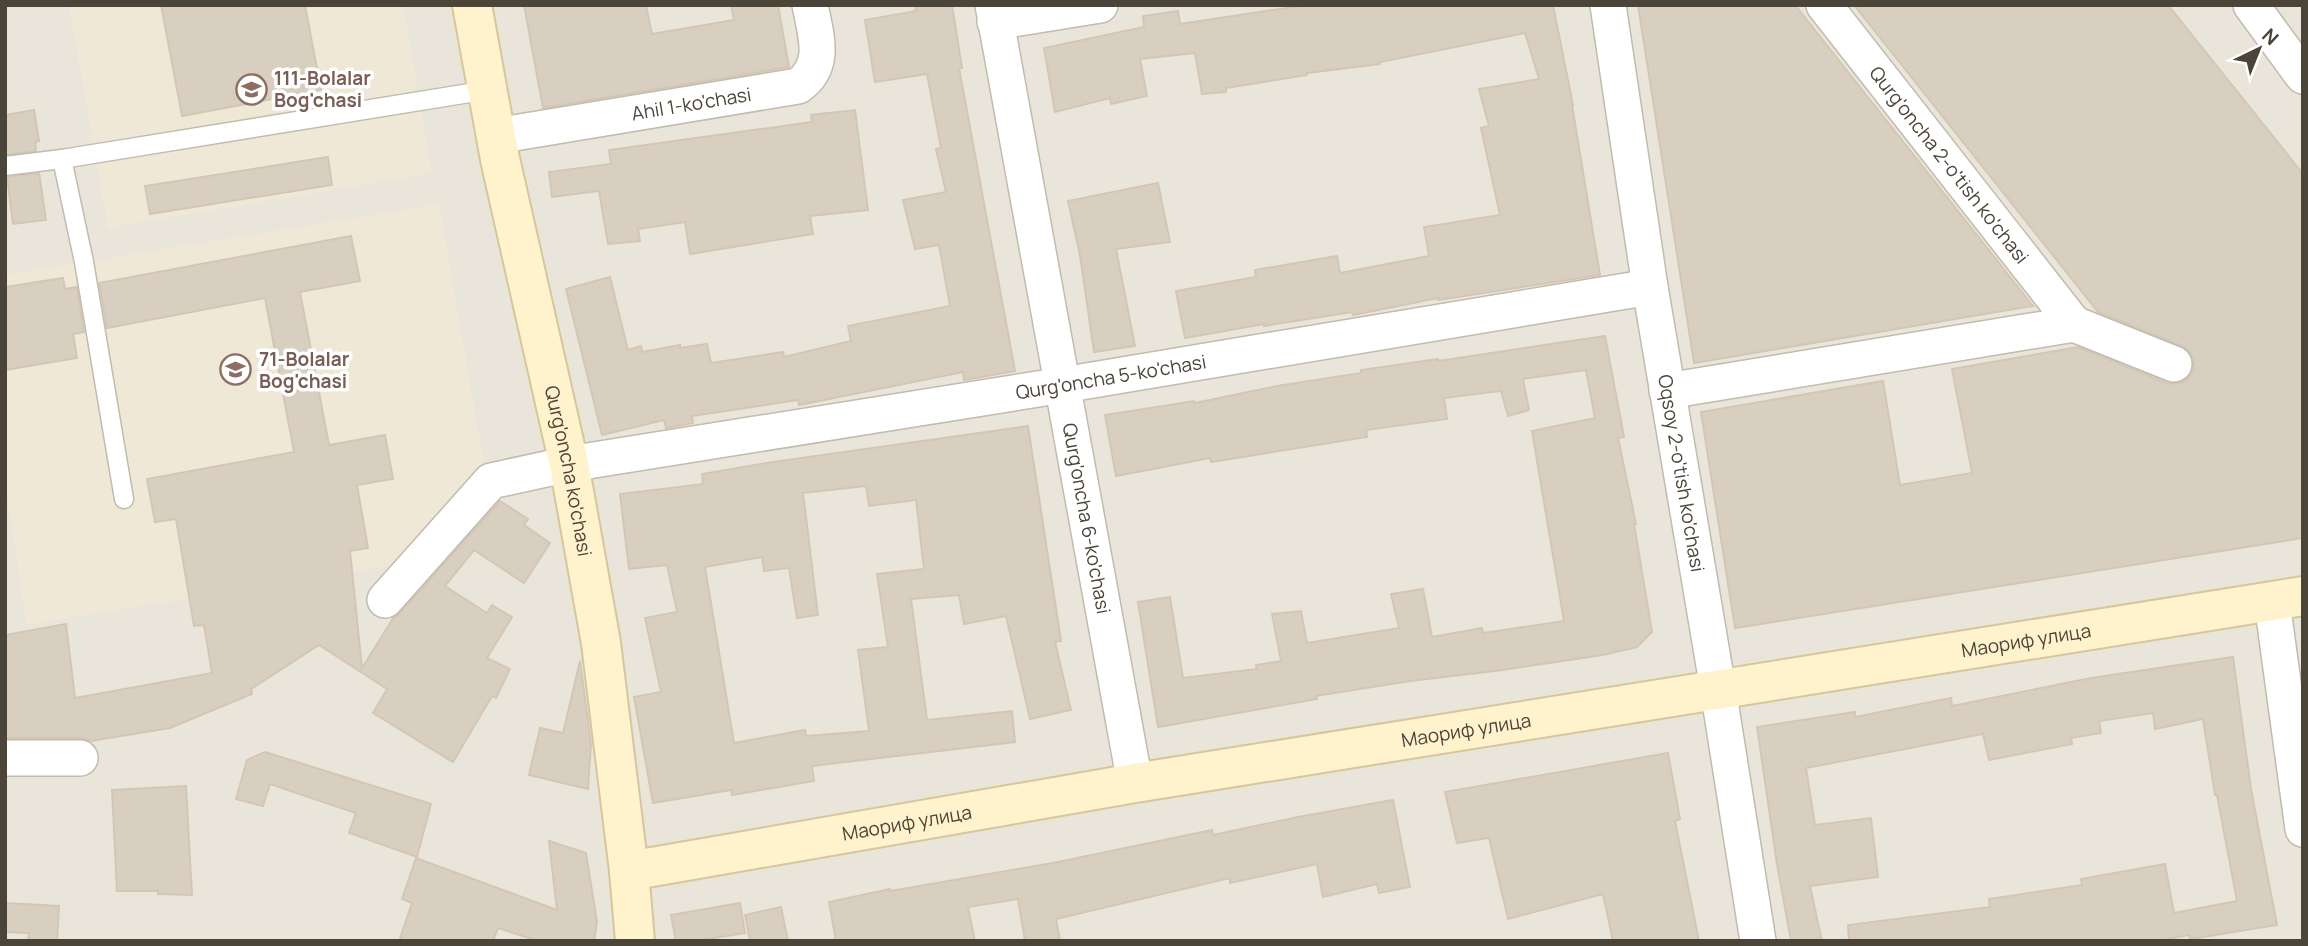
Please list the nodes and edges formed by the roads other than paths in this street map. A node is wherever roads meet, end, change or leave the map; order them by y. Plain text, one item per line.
1 (472, 5) edge
2 (810, 5) edge
3 (1100, 5) edge
4 (1608, 5) edge
5 (1824, 5) edge
6 (2250, 5) edge
7 (994, 14) edge
8 (2303, 76) edge
9 (488, 90) junction
10 (496, 136) junction
11 (62, 159) junction
12 (5, 166) edge
13 (1650, 287) junction
14 (2074, 324) junction
15 (2174, 364) dead end
16 (1063, 385) junction
17 (1667, 391) junction
18 (569, 464) junction
19 (124, 499) dead end
20 (2288, 599) edge
21 (385, 600) dead end
22 (1718, 689) junction
23 (5, 758) edge
24 (80, 758) dead end
25 (1135, 783) junction
26 (2303, 830) edge
27 (629, 872) junction
28 (635, 941) edge
29 (1758, 941) edge

1 - 9 street, Qurg'oncha ko'chasi
2 - 10 street, Ahil 1-ko'chasi
3 - 7 street
4 - 13 street, Oqsoy 2-o'tish ko'chasi
5 - 14 street, Qurg'oncha 2-o'tish ko'chasi
6 - 8 street
7 - 16 street, Qurg'oncha 6-ko'chasi
9 - 10 street, Qurg'oncha ko'chasi
9 - 11 lane
10 - 18 street, Qurg'oncha ko'chasi
11 - 12 lane
11 - 19 lane
13 - 16 street, Qurg'oncha 5-ko'chasi
13 - 17 street, Oqsoy 2-o'tish ko'chasi
14 - 15 street
14 - 17 street
16 - 18 street, Qurg'oncha 5-ko'chasi
16 - 25 street, Qurg'oncha 6-ko'chasi
17 - 22 street, Oqsoy 2-o'tish ko'chasi
18 - 21 street, Qurg'oncha 5-ko'chasi
18 - 27 street, Qurg'oncha ko'chasi
20 - 22 street, Маориф улица
20 - 26 street
22 - 25 street, Маориф улица
22 - 29 street, Oqsoy 2-o'tish ko'chasi
23 - 24 street
25 - 27 street, Маориф улица
27 - 28 street, Qurg'oncha ko'chasi

